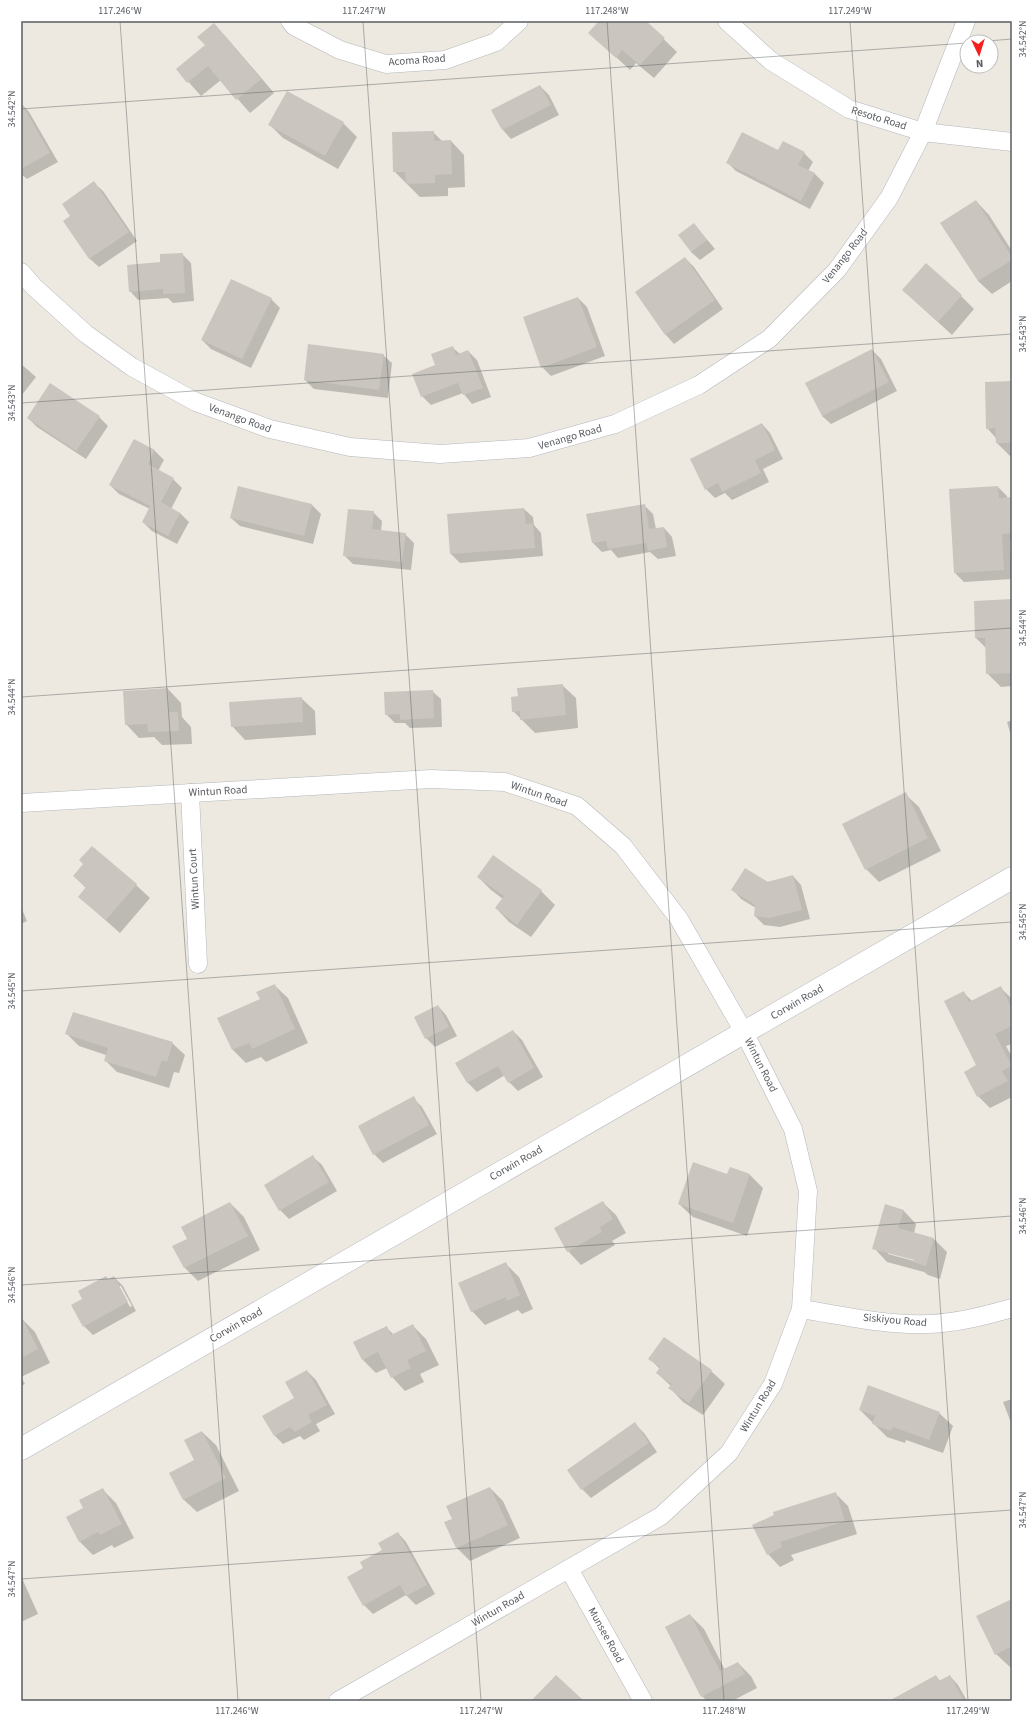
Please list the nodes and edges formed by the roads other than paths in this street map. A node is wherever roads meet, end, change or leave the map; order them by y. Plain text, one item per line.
1 (290, 21) edge
2 (519, 21) edge
3 (727, 21) edge
4 (966, 21) edge
5 (923, 132) junction
6 (1012, 142) edge
7 (21, 272) edge
8 (190, 793) junction
9 (21, 803) edge
10 (1012, 878) edge
11 (198, 964) dead end
12 (744, 1032) junction
13 (801, 1308) junction
14 (1012, 1308) edge
15 (21, 1449) edge
16 (570, 1568) junction
17 (338, 1701) edge
18 (643, 1701) edge

1 - 2 street, Acoma Road
3 - 5 street, Resoto Road
4 - 5 street, Venango Road
5 - 6 street, Resoto Road
5 - 7 street, Venango Road
8 - 9 street, Wintun Road
8 - 11 street, Wintun Court
8 - 12 street, Wintun Road
10 - 12 main road, Corwin Road
12 - 13 street, Wintun Road
12 - 15 main road, Corwin Road
13 - 14 street, Siskiyou Road
13 - 16 street, Wintun Road
16 - 17 street, Wintun Road
16 - 18 street, Munsee Road

